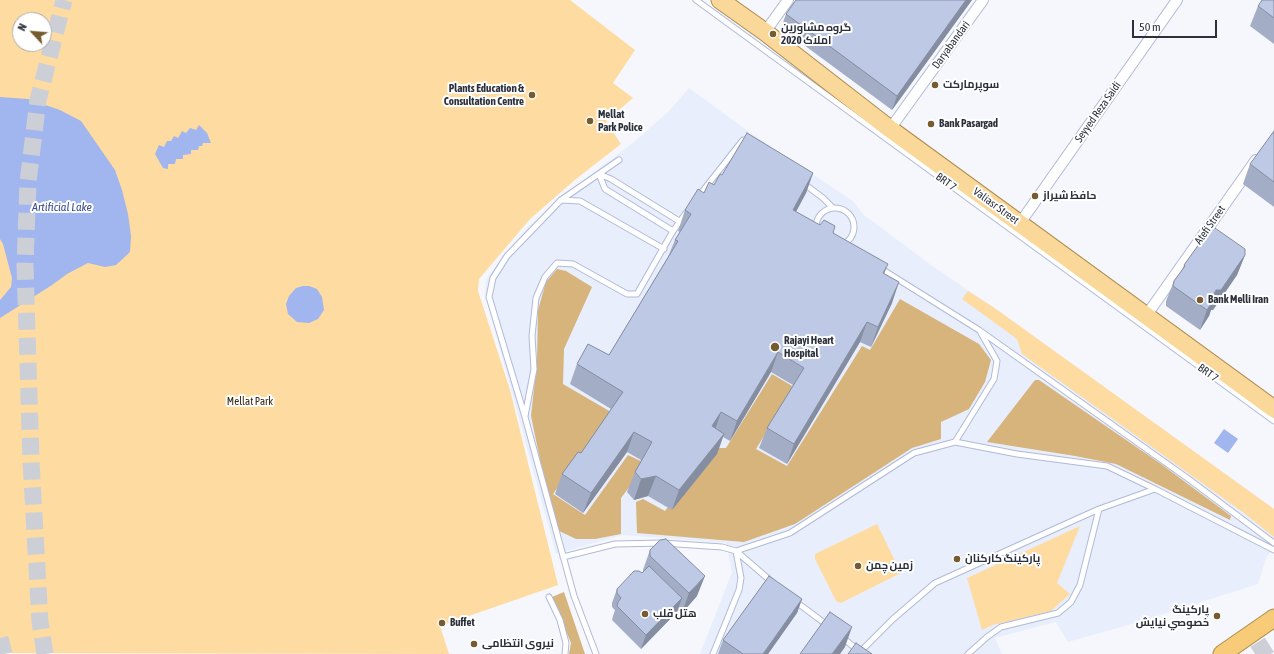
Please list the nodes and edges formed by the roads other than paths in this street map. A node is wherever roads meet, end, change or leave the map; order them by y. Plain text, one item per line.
1 (696, 0) edge
2 (720, 0) edge
3 (788, 0) edge
4 (984, 0) edge
5 (1177, 0) edge
6 (765, 32) junction
7 (890, 129) junction
8 (748, 143) edge
9 (1260, 153) edge
10 (619, 160) dead end
11 (598, 174) junction
12 (799, 180) edge
13 (561, 200) junction
14 (694, 202) edge
15 (833, 208) junction
16 (689, 209) edge
17 (679, 221) junction
18 (1020, 223) junction
19 (673, 231) junction
20 (847, 243) junction
21 (852, 247) edge
22 (664, 249) junction
23 (874, 264) edge
24 (1146, 316) junction
25 (979, 330) junction
26 (1274, 409) edge
27 (525, 417) junction
28 (1274, 421) edge
29 (955, 442) junction
30 (1154, 488) junction
31 (1099, 509) junction
32 (1274, 543) edge
33 (1274, 550) edge
34 (736, 551) junction
35 (563, 557) junction
36 (776, 585) edge
37 (788, 595) edge
38 (549, 597) dead end
39 (1273, 616) edge
40 (830, 628) edge
41 (836, 633) edge
42 (862, 653) edge
43 (565, 654) edge
44 (596, 654) edge
45 (713, 654) edge
46 (968, 654) edge
47 (1222, 654) edge

1 - 28 lane, BRT 7
2 - 6 main road, Valiasr Street
3 - 6 street
4 - 7 street, Daryabandari
5 - 18 street, Seyyed Reza Saidi
6 - 7 main road, Valiasr Street
7 - 18 main road, Valiasr Street
8 - 14 lane
9 - 24 street, Atefi Street
10 - 11 lane
11 - 13 lane
11 - 17 lane
11 - 19 lane
12 - 15 lane
13 - 22 lane
13 - 27 lane
15 - 20 lane
15 - 20 lane
16 - 17 lane
17 - 19 lane
18 - 24 main road, Valiasr Street
19 - 22 lane
20 - 21 lane
22 - 27 lane
23 - 25 lane
24 - 26 main road, Valiasr Street
25 - 29 lane
25 - 32 lane
27 - 35 lane
29 - 30 lane
29 - 34 lane
30 - 31 lane
30 - 33 lane
31 - 42 lane
31 - 46 lane
34 - 35 lane
34 - 36 lane
34 - 45 lane
35 - 44 lane
37 - 40 lane
38 - 43 lane
39 - 47 highway
41 - 42 lane

